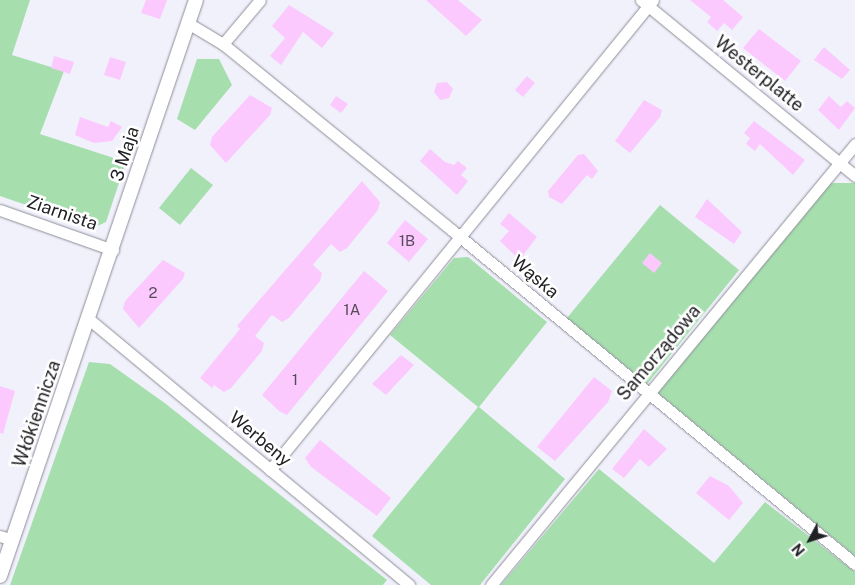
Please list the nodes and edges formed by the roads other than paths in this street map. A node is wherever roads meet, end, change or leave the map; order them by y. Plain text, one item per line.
1 (196, 0) edge
2 (260, 0) edge
3 (647, 2) edge
4 (188, 22) junction
5 (223, 44) junction
6 (855, 144) edge
7 (839, 163) junction
8 (855, 176) edge
9 (0, 210) edge
10 (459, 236) junction
11 (114, 250) junction
12 (90, 320) junction
13 (648, 393) junction
14 (270, 470) junction
15 (6, 538) edge
16 (855, 564) edge
17 (0, 576) edge
18 (409, 585) edge
19 (491, 585) edge

1 - 4 street, 3 Maja
2 - 5 street
3 - 7 street, Westerplatte
3 - 10 street
4 - 5 street, Wąska
4 - 11 street, 3 Maja
5 - 10 street, Wąska
6 - 7 street, Samorządowa
7 - 8 street, Westerplatte
7 - 13 street, Samorządowa
9 - 11 street, Ziarnista
10 - 13 street, Wąska
10 - 14 street
11 - 12 street, 3 Maja
12 - 14 street, Werbeny
12 - 15 street, Włókiennicza
13 - 16 street, Wąska
13 - 19 street, Samorządowa
14 - 18 street, Werbeny
15 - 17 street, Włókiennicza

